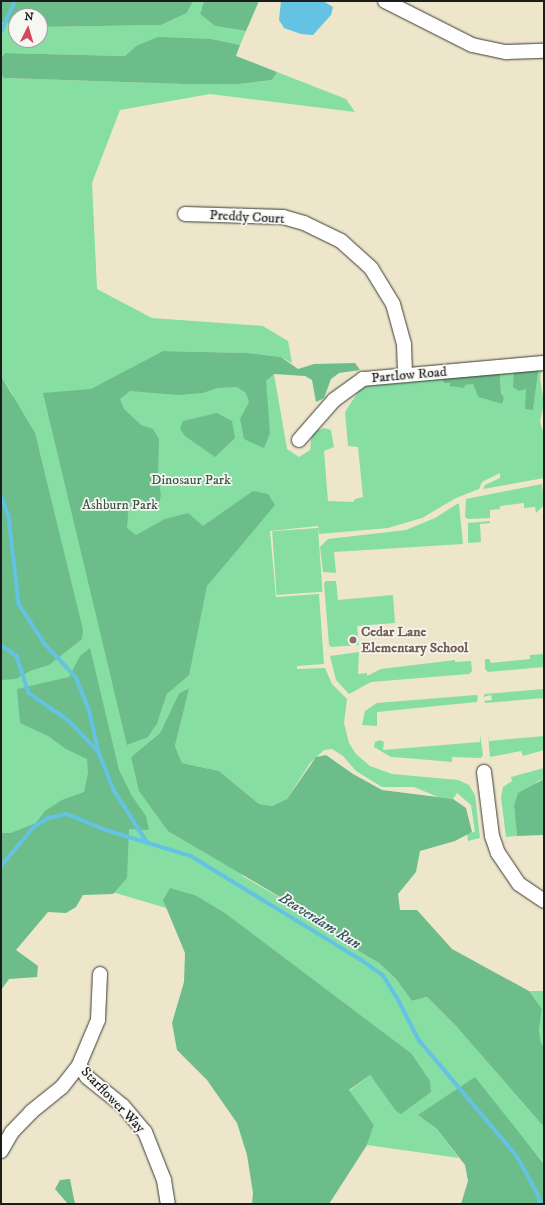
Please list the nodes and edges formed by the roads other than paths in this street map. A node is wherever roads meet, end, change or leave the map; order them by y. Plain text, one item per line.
1 (385, 1) edge
2 (544, 51) edge
3 (185, 214) dead end
4 (544, 363) edge
5 (406, 375) junction
6 (299, 440) dead end
7 (484, 772) dead end
8 (544, 901) edge
9 (100, 974) dead end
10 (79, 1065) junction
11 (1, 1151) edge
12 (168, 1204) edge

1 - 2 street
3 - 5 street, Preddy Court
4 - 5 street, Partlow Road
5 - 6 street, Partlow Road
7 - 8 street
9 - 10 street
10 - 11 street
10 - 12 street, Starflower Way

